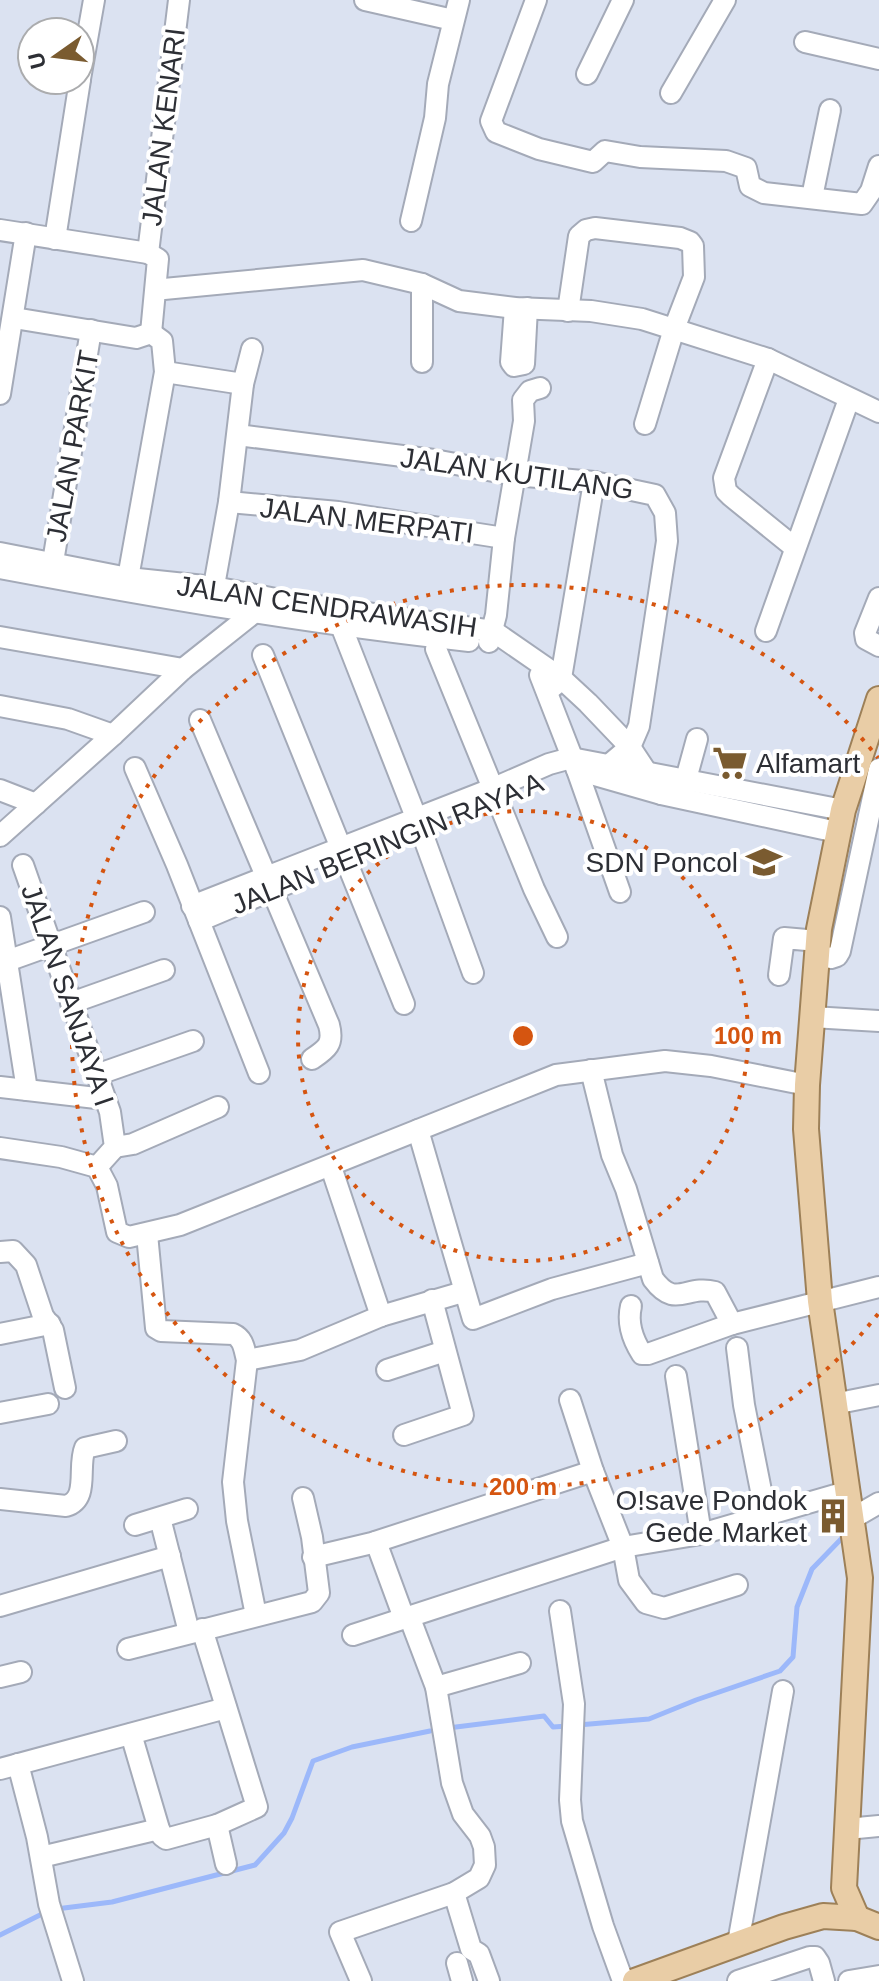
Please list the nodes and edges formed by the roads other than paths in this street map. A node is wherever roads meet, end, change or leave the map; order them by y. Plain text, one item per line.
1 (179, 0) edge
2 (365, 0) edge
3 (459, 0) edge
4 (536, 0) edge
5 (623, 0) edge
6 (725, 0) edge
7 (453, 20) junction
8 (805, 42) dead end
9 (184, 50) dead end
10 (879, 59) edge
11 (587, 74) dead end
12 (671, 93) dead end
13 (77, 96) edge
14 (830, 110) dead end
15 (879, 166) edge
16 (812, 197) junction
17 (411, 221) dead end
18 (0, 230) edge
19 (26, 233) junction
20 (55, 239) junction
21 (152, 250) junction
22 (422, 284) junction
23 (164, 289) dead end
24 (568, 311) junction
25 (14, 318) junction
26 (674, 329) junction
27 (91, 330) junction
28 (151, 333) junction
29 (252, 349) dead end
30 (768, 359) junction
31 (422, 362) dead end
32 (165, 372) junction
33 (243, 384) junction
34 (540, 388) dead end
35 (0, 394) edge
36 (849, 399) junction
37 (879, 412) edge
38 (645, 424) dead end
39 (238, 435) junction
40 (515, 475) junction
41 (594, 482) junction
42 (229, 502) junction
43 (504, 538) junction
44 (794, 547) junction
45 (0, 553) edge
46 (53, 562) junction
47 (0, 568) edge
48 (128, 578) junction
49 (212, 596) junction
50 (879, 598) edge
51 (261, 606) junction
52 (340, 623) junction
53 (766, 631) dead end
54 (0, 637) edge
55 (491, 637) junction
56 (879, 646) edge
57 (436, 649) dead end
58 (263, 655) dead end
59 (183, 669) junction
60 (551, 680) junction
61 (879, 699) edge
62 (0, 706) edge
63 (200, 720) dead end
64 (113, 735) junction
65 (697, 739) dead end
66 (872, 747) edge
67 (574, 764) junction
68 (135, 768) dead end
69 (879, 769) edge
70 (635, 770) junction
71 (686, 779) junction
72 (0, 790) edge
73 (496, 794) junction
74 (36, 804) junction
75 (840, 821) junction
76 (419, 823) junction
77 (0, 836) edge
78 (343, 854) junction
79 (23, 865) dead end
80 (268, 884) junction
81 (620, 892) dead end
82 (144, 912) dead end
83 (195, 914) junction
84 (0, 917) edge
85 (557, 937) dead end
86 (51, 946) junction
87 (817, 948) junction
88 (7, 961) junction
89 (164, 970) dead end
90 (473, 973) dead end
91 (779, 975) dead end
92 (71, 1003) junction
93 (404, 1004) dead end
94 (812, 1017) junction
95 (879, 1021) edge
96 (193, 1041) dead end
97 (312, 1059) dead end
98 (591, 1070) junction
99 (259, 1073) dead end
100 (99, 1074) junction
101 (807, 1085) junction
102 (0, 1087) edge
103 (27, 1090) junction
104 (105, 1099) junction
105 (218, 1107) dead end
106 (418, 1130) junction
107 (115, 1147) junction
108 (0, 1148) edge
109 (97, 1167) junction
110 (331, 1167) junction
111 (147, 1234) junction
112 (0, 1252) edge
113 (648, 1263) junction
114 (879, 1287) edge
115 (463, 1292) junction
116 (432, 1300) junction
117 (820, 1301) junction
118 (631, 1306) dead end
119 (381, 1316) junction
120 (50, 1324) junction
121 (732, 1324) junction
122 (0, 1334) edge
123 (737, 1348) dead end
124 (445, 1351) junction
125 (247, 1360) junction
126 (387, 1370) dead end
127 (676, 1376) dead end
128 (65, 1388) dead end
129 (879, 1395) edge
130 (570, 1400) dead end
131 (48, 1404) dead end
132 (834, 1404) junction
133 (0, 1413) edge
134 (404, 1435) dead end
135 (116, 1441) dead end
136 (593, 1471) junction
137 (849, 1491) junction
138 (303, 1498) dead end
139 (0, 1499) edge
140 (879, 1503) edge
141 (187, 1509) dead end
142 (766, 1516) junction
143 (160, 1518) junction
144 (853, 1518) junction
145 (135, 1525) dead end
146 (701, 1534) junction
147 (376, 1542) junction
148 (623, 1547) junction
149 (170, 1556) junction
150 (313, 1557) junction
151 (737, 1585) dead end
152 (0, 1606) edge
153 (560, 1611) dead end
154 (256, 1615) junction
155 (406, 1617) junction
156 (195, 1631) junction
157 (353, 1635) dead end
158 (128, 1649) dead end
159 (520, 1663) dead end
160 (21, 1672) dead end
161 (0, 1677) edge
162 (436, 1687) junction
163 (783, 1691) dead end
164 (226, 1708) junction
165 (131, 1734) junction
166 (9, 1766) edge
167 (217, 1825) junction
168 (879, 1826) edge
169 (159, 1829) junction
170 (847, 1829) junction
171 (41, 1857) junction
172 (226, 1864) dead end
173 (844, 1888) junction
174 (454, 1893) junction
175 (868, 1922) edge
176 (784, 1927) junction
177 (738, 1943) junction
178 (879, 1976) edge
179 (73, 1981) edge
180 (361, 1981) edge
181 (489, 1981) edge
182 (623, 1981) edge
183 (635, 1981) edge
184 (738, 1981) edge
185 (824, 1981) edge
186 (849, 1981) edge

1 - 21 street, JALAN KENARI
2 - 7 street
3 - 7 street
4 - 16 street
5 - 11 street
6 - 12 street
7 - 17 street
8 - 10 street
9 - 21 street
13 - 20 street
14 - 16 street
15 - 16 street
18 - 19 street
19 - 20 street
19 - 25 street
20 - 21 street
21 - 28 street
22 - 23 street
22 - 24 street
22 - 31 street
24 - 26 street
24 - 26 street
25 - 27 street
25 - 35 street
26 - 30 street
26 - 38 street
27 - 28 street
27 - 46 street, JALAN PARKIT
28 - 32 street
29 - 33 street
30 - 36 street
30 - 44 street
32 - 33 street
32 - 48 street
33 - 39 street
34 - 40 street
36 - 37 street
36 - 44 street
39 - 40 street, JALAN KUTILANG
39 - 42 street
40 - 41 street, JALAN KUTILANG
40 - 43 street
41 - 60 street
41 - 70 street, JALAN KUTILANG
42 - 43 street, JALAN MERPATI
42 - 49 street
43 - 55 street
44 - 53 street
45 - 46 street, JALAN CENDRAWASIH
46 - 48 street, JALAN CENDRAWASIH
47 - 49 street, JALAN CENDRAWASIH
48 - 49 street, JALAN CENDRAWASIH
49 - 51 street, JALAN CENDRAWASIH
50 - 56 street
51 - 52 street, JALAN CENDRAWASIH
51 - 55 street, JALAN CENDRAWASIH
51 - 59 street
52 - 55 street, JALAN CENDRAWASIH
52 - 76 street
54 - 59 street
55 - 60 street, JALAN CENDRAWASIH
57 - 73 street
58 - 78 street
59 - 64 street
60 - 67 street
60 - 70 street, JALAN CENDRAWASIH
61 - 66 main road
62 - 64 street
63 - 80 street
64 - 74 street
65 - 71 street
66 - 75 main road
67 - 70 street
67 - 70 street
67 - 73 street
67 - 81 street
68 - 83 street
69 - 87 street
70 - 71 street
70 - 75 street
71 - 75 street
72 - 74 street
73 - 76 street
73 - 85 street
74 - 77 street
75 - 87 main road
76 - 78 street
76 - 90 street
78 - 80 street
78 - 93 street
79 - 86 street, JALAN SANJAYA I
80 - 83 street
80 - 97 street
82 - 86 street
83 - 99 street
84 - 88 street
86 - 88 street
86 - 92 street, JALAN SANJAYA I
87 - 91 street
87 - 94 main road
88 - 103 street
89 - 92 street
92 - 100 street, JALAN SANJAYA I
94 - 95 street
94 - 101 main road
96 - 100 street
98 - 101 street
98 - 106 street
98 - 113 street
100 - 104 street, JALAN SANJAYA I
101 - 117 main road
102 - 103 street
103 - 104 street
104 - 107 street, JALAN SANJAYA I
105 - 107 street
106 - 110 street
106 - 115 street
107 - 109 street, JALAN SANJAYA I
108 - 109 street
109 - 111 street
110 - 111 street
110 - 119 street
111 - 125 street
112 - 120 street
113 - 115 street
113 - 121 street
114 - 117 street
115 - 116 street
116 - 119 street
116 - 124 street
117 - 121 street
117 - 132 main road
118 - 121 street
119 - 125 street
120 - 122 street
120 - 128 street
123 - 142 street
124 - 126 street
124 - 134 street
125 - 154 street
127 - 146 street
129 - 132 street
130 - 136 street
131 - 133 street
132 - 137 main road
135 - 139 street
136 - 147 street
136 - 148 street
137 - 142 street
137 - 144 main road
138 - 150 street
140 - 144 street
141 - 143 street
142 - 146 street
143 - 145 street
143 - 149 street
144 - 170 main road
146 - 148 street
147 - 150 street
147 - 155 street
148 - 151 street
148 - 155 street
149 - 152 street
149 - 156 street
150 - 154 street
153 - 182 street
154 - 156 street
155 - 157 street
155 - 162 street
156 - 158 street
156 - 164 street
159 - 162 street
160 - 161 street
162 - 174 street
163 - 177 street
164 - 165 street
164 - 167 street
165 - 166 street
165 - 169 street
166 - 171 street
167 - 169 street
167 - 172 street
168 - 170 street
169 - 171 street
170 - 173 main road
171 - 179 street
173 - 175 main road
173 - 176 main road
174 - 180 street
174 - 181 street
175 - 176 main road
176 - 177 main road
177 - 183 main road
178 - 186 street
184 - 185 street

